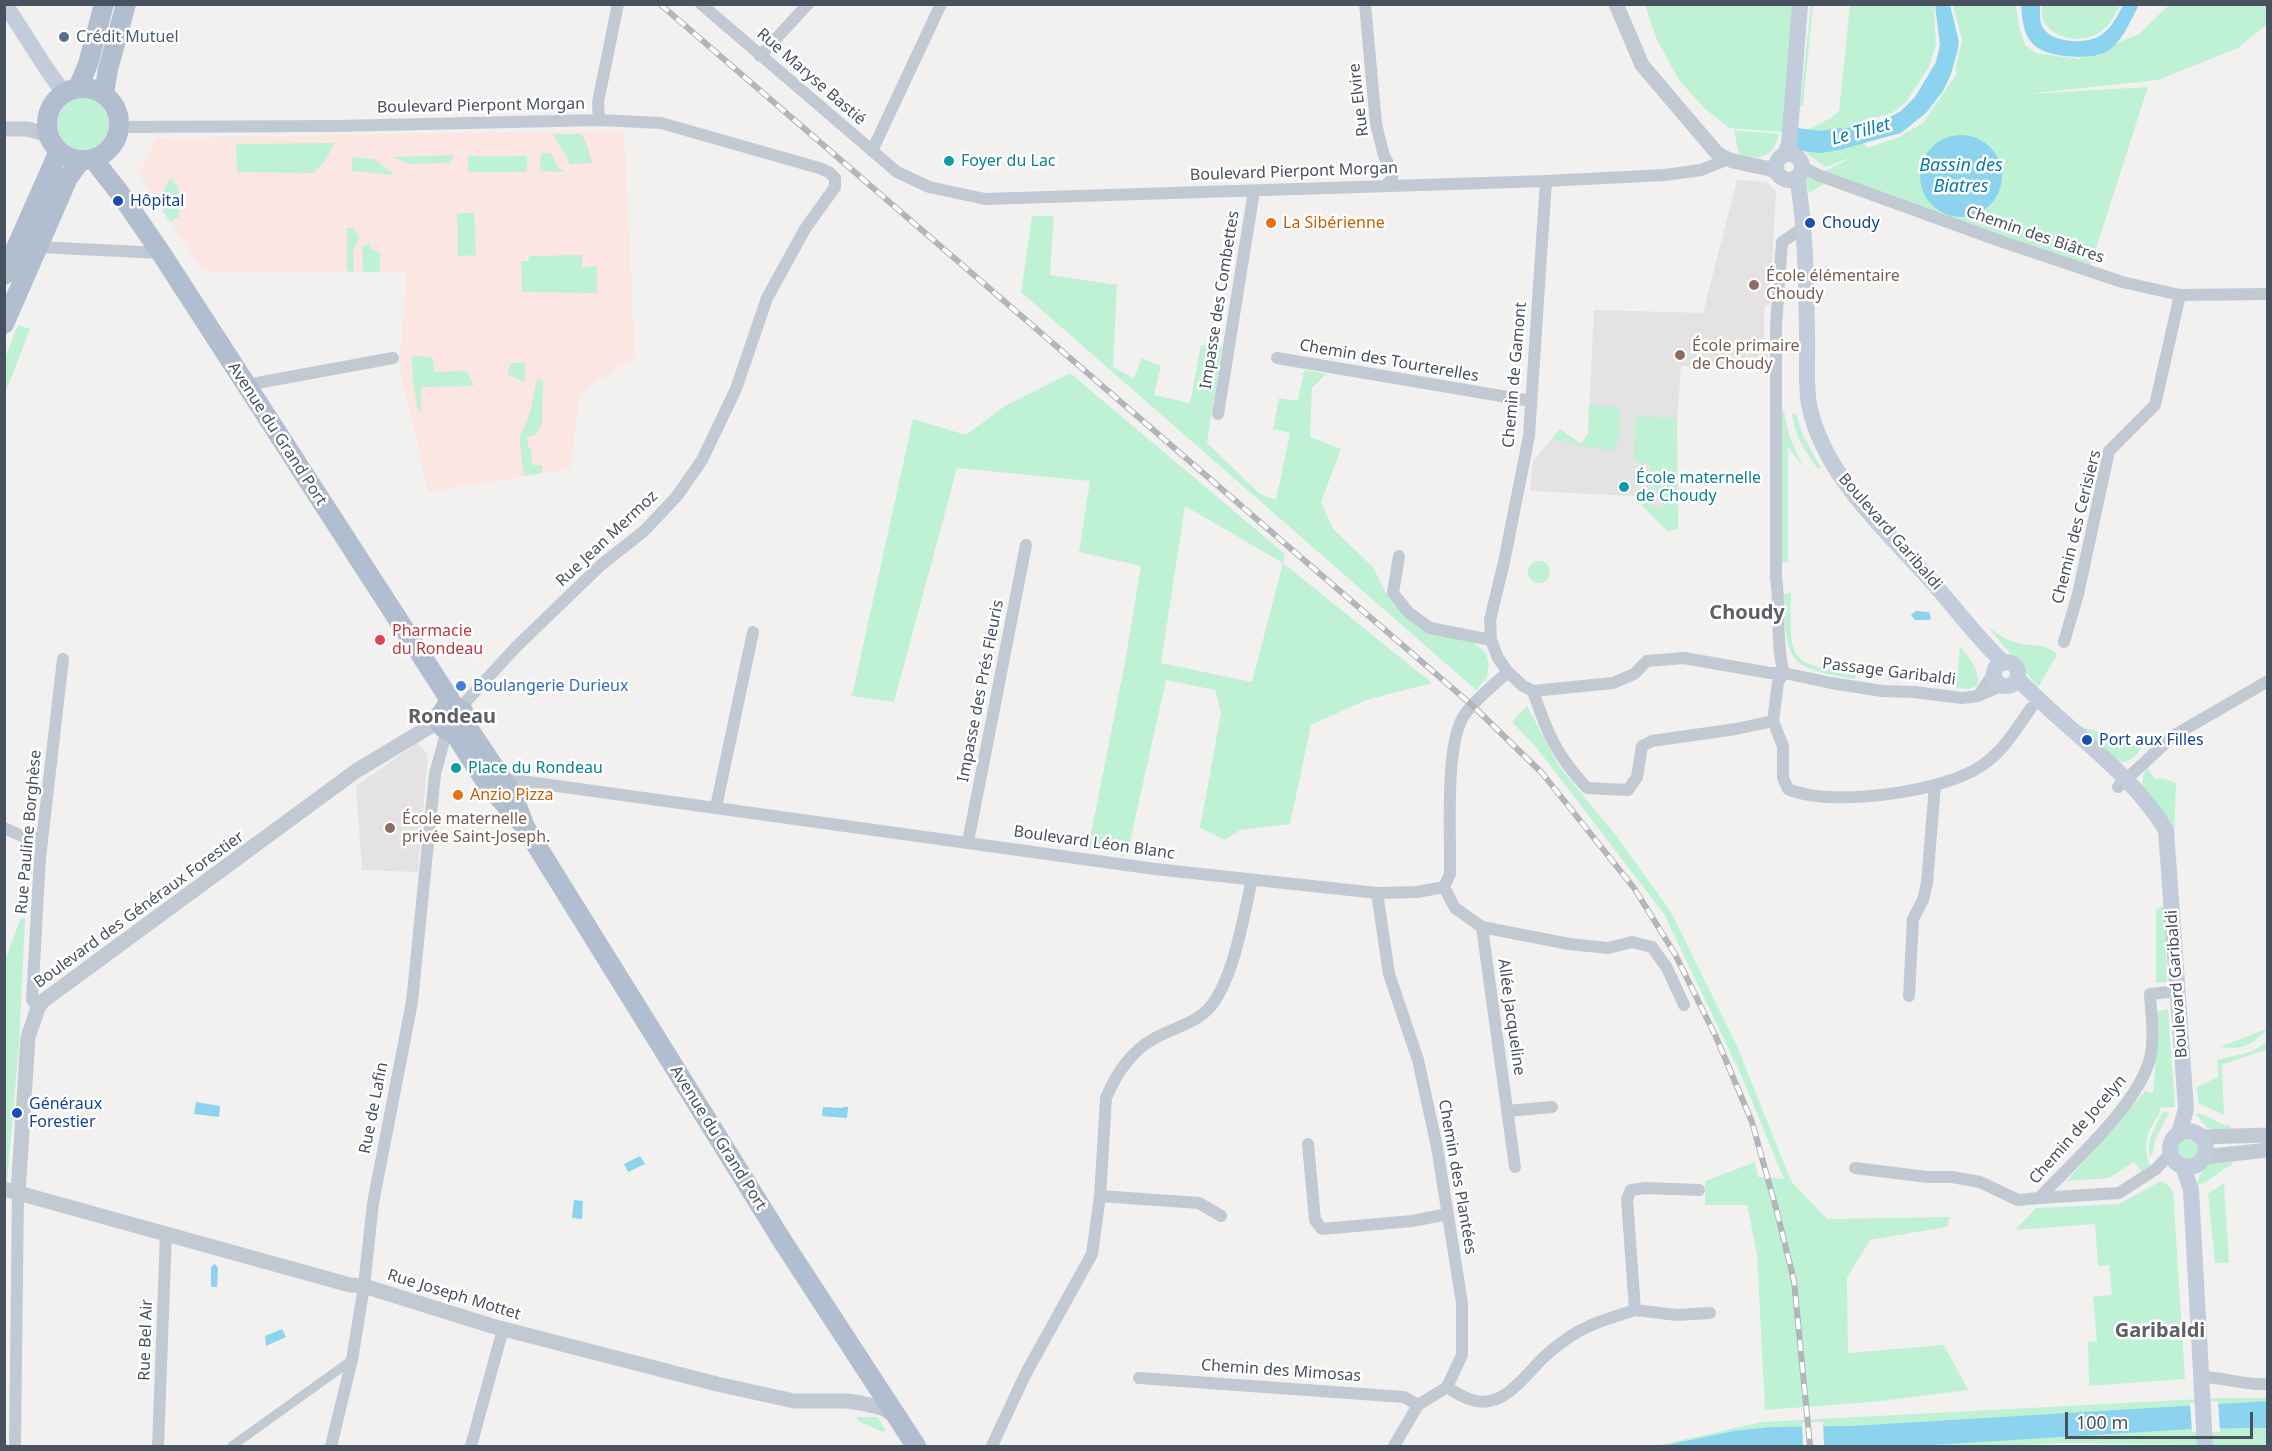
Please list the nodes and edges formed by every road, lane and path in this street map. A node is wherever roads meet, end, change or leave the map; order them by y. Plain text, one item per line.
1 (5, 4) edge
2 (104, 4) edge
3 (110, 4) edge
4 (126, 4) edge
5 (618, 4) edge
6 (701, 4) edge
7 (808, 4) edge
8 (941, 4) edge
9 (1365, 4) edge
10 (1616, 4) edge
11 (1800, 4) edge
12 (760, 56) junction
13 (70, 92) junction
14 (104, 94) junction
15 (599, 120) junction
16 (119, 127) junction
17 (4, 129) edge
18 (73, 148) junction
19 (872, 151) junction
20 (1728, 161) junction
21 (1789, 163) junction
22 (835, 178) joint
23 (1546, 181) junction
24 (1385, 186) junction
25 (1254, 191) junction
26 (1803, 228) junction
27 (38, 247) junction
28 (161, 253) junction
29 (1805, 266) junction
30 (4, 275) edge
31 (2268, 294) edge
32 (2180, 295) junction
33 (4, 312) edge
34 (4, 324) edge
35 (393, 358) dead end
36 (1277, 358) dead end
37 (246, 385) junction
38 (1532, 401) junction
39 (1218, 414) dead end
40 (1026, 545) dead end
41 (1399, 556) dead end
42 (753, 632) dead end
43 (1491, 640) junction
44 (2064, 642) dead end
45 (63, 658) dead end
46 (1508, 672) junction
47 (1784, 673) junction
48 (2004, 676) junction
49 (2268, 681) edge
50 (1533, 691) junction
51 (2031, 708) junction
52 (450, 719) junction
53 (1773, 721) junction
54 (2063, 730) junction
55 (2122, 783) junction
56 (497, 785) junction
57 (1935, 785) junction
58 (716, 807) junction
59 (4, 828) edge
60 (42, 839) junction
61 (968, 842) junction
62 (1252, 879) junction
63 (1444, 887) junction
64 (1377, 893) junction
65 (1482, 927) junction
66 (2178, 991) junction
67 (1909, 996) dead end
68 (1684, 1005) dead end
69 (38, 1008) junction
70 (1552, 1107) dead end
71 (2186, 1108) junction
72 (1507, 1111) junction
73 (2179, 1134) junction
74 (2268, 1135) edge
75 (2198, 1136) junction
76 (1308, 1144) dead end
77 (2268, 1150) edge
78 (2186, 1161) junction
79 (1515, 1167) dead end
80 (1855, 1168) dead end
81 (1699, 1190) dead end
82 (11, 1191) edge
83 (1100, 1196) junction
84 (2039, 1198) junction
85 (1448, 1214) junction
86 (1221, 1216) dead end
87 (166, 1234) junction
88 (364, 1286) junction
89 (1635, 1310) junction
90 (1710, 1313) dead end
91 (503, 1329) junction
92 (352, 1360) junction
93 (1139, 1378) dead end
94 (2268, 1384) edge
95 (2202, 1385) junction
96 (1447, 1387) junction
97 (1418, 1405) junction
98 (896, 1416) junction
99 (2205, 1444) edge
100 (15, 1446) edge
101 (158, 1446) edge
102 (232, 1446) edge
103 (331, 1446) edge
104 (471, 1446) edge
105 (916, 1446) edge
106 (992, 1446) edge
107 (1394, 1446) edge

1 - 13 main road
2 - 13 main road
3 - 13 main road
4 - 14 main road
5 - 15 street
6 - 12 street, Rue Maryse Bastié
7 - 12 street
8 - 19 street
9 - 24 street, Rue Elvire
10 - 20 street
11 - 21 main road, Boulevard Garibaldi
12 - 19 street, Rue Maryse Bastié
13 - 14 main road
13 - 18 main road
14 - 16 main road
15 - 16 street, Boulevard Pierpont Morgan
15 - 22 street, Boulevard Pierpont Morgan
16 - 18 main road
17 - 18 street
18 - 27 main road
18 - 28 main road, Avenue du Grand Port
18 - 30 main road
18 - 33 main road
19 - 25 street, Boulevard Pierpont Morgan
20 - 21 street
20 - 23 street, Boulevard Pierpont Morgan
21 - 26 main road, Boulevard Garibaldi
21 - 29 main road, Boulevard Garibaldi
21 - 32 street, Chemin des Biâtres
22 - 52 street, Rue Jean Mermoz
23 - 24 street, Boulevard Pierpont Morgan
23 - 38 street, Chemin de Gamont
24 - 25 street, Boulevard Pierpont Morgan
25 - 39 street, Impasse des Combettes
26 - 29 main road, Boulevard Garibaldi
26 - 47 street
27 - 28 street
27 - 34 main road
28 - 37 main road, Avenue du Grand Port
29 - 48 main road, Boulevard Garibaldi
31 - 32 street, Chemin des Biâtres
32 - 44 street, Chemin des Cerisiers
35 - 37 street
36 - 38 street, Chemin des Tourterelles
37 - 52 main road, Avenue du Grand Port
38 - 43 street, Chemin de Gamont
40 - 61 street, Impasse des Prés Fleuris
41 - 43 street
42 - 58 street
43 - 46 street
45 - 60 street, Rue Pauline Borghèse
46 - 50 street
46 - 63 street
47 - 48 street, Passage Garibaldi
47 - 50 street, Passage Garibaldi
47 - 53 street
48 - 51 main road, Boulevard Garibaldi
48 - 54 main road, Boulevard Garibaldi
49 - 55 street
50 - 53 street
51 - 54 main road, Boulevard Garibaldi
51 - 57 street
52 - 56 main road
52 - 69 street, Boulevard des Généraux Forestier
52 - 88 street, Rue de Lafin
53 - 57 street
54 - 55 main road, Boulevard Garibaldi
55 - 66 main road, Boulevard Garibaldi
56 - 58 street, Boulevard Léon Blanc
56 - 98 main road, Avenue du Grand Port
57 - 67 street
58 - 61 street, Boulevard Léon Blanc
59 - 60 street
60 - 69 street, Rue Pauline Borghèse
61 - 62 street, Boulevard Léon Blanc
62 - 64 street, Boulevard Léon Blanc
62 - 83 street
63 - 64 street, Boulevard Léon Blanc
63 - 65 street
64 - 85 street, Chemin des Plantées
65 - 68 street
65 - 72 street, Allée Jacqueline
66 - 71 main road, Boulevard Garibaldi
66 - 84 street, Chemin de Jocelyn
69 - 82 street, Boulevard des Généraux Forestier
70 - 72 street
71 - 73 main road, Boulevard Garibaldi
71 - 75 main road, Boulevard Garibaldi
72 - 79 street, Allée Jacqueline
73 - 75 main road
73 - 78 main road, Boulevard Garibaldi
74 - 75 street
75 - 78 main road, Boulevard Garibaldi
76 - 85 street
77 - 78 street
78 - 84 street, Chemin de Jocelyn
78 - 95 main road
80 - 84 street
81 - 89 street
82 - 87 street, Rue Joseph Mottet
82 - 100 street, Boulevard des Généraux Forestier
83 - 86 street
83 - 106 street
85 - 96 street, Chemin des Plantées
87 - 88 street, Rue Joseph Mottet
87 - 101 street, Rue Bel Air
88 - 91 street, Rue Joseph Mottet
88 - 92 street, Rue de Lafin
89 - 90 street
89 - 96 street
91 - 98 street, Rue Joseph Mottet
91 - 104 street
92 - 102 street
92 - 103 street, Rue de Lafin
93 - 97 street, Chemin des Mimosas
94 - 95 street
95 - 99 main road
96 - 97 street
97 - 107 street
98 - 105 main road, Avenue du Grand Port

